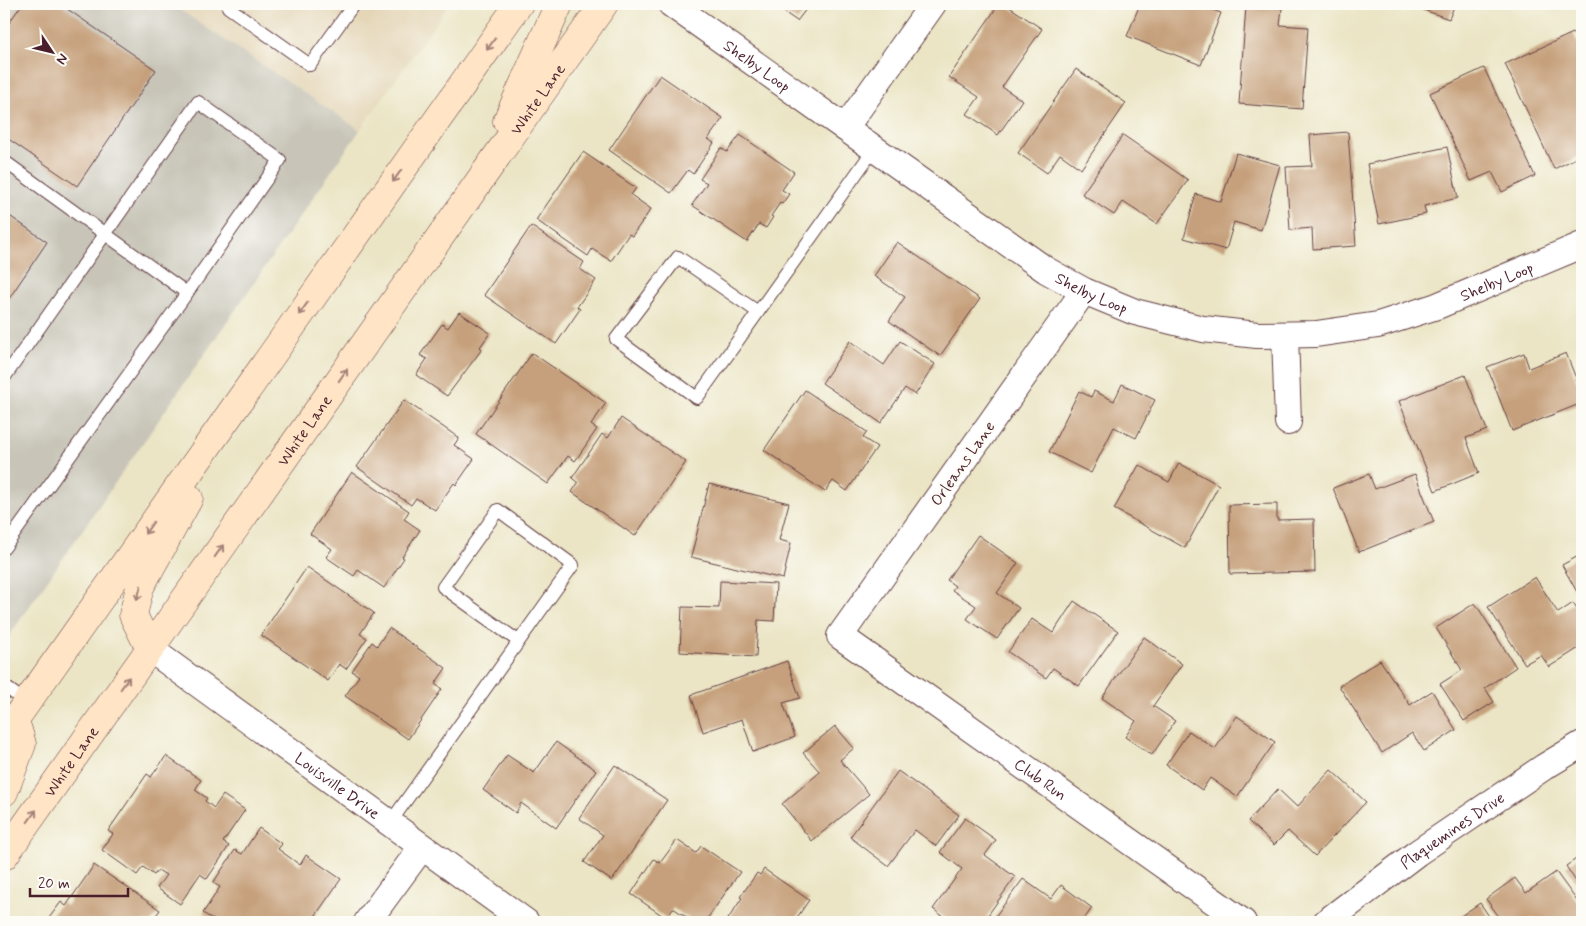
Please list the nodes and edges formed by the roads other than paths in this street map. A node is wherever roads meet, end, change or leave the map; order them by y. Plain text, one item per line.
1 (230, 4) edge
2 (354, 4) edge
3 (519, 4) edge
4 (559, 4) edge
5 (604, 4) edge
6 (671, 4) edge
7 (933, 4) edge
8 (845, 128) junction
9 (874, 149) junction
10 (4, 161) edge
11 (482, 177) junction
12 (105, 234) junction
13 (1582, 245) edge
14 (1084, 291) junction
15 (187, 293) junction
16 (758, 312) junction
17 (1285, 335) junction
18 (4, 378) edge
19 (253, 381) junction
20 (1288, 422) dead end
21 (4, 548) edge
22 (840, 636) joint
23 (518, 641) junction
24 (150, 649) junction
25 (4, 686) edge
26 (14, 719) edge
27 (1582, 744) edge
28 (4, 792) edge
29 (390, 824) junction
30 (422, 847) junction
31 (4, 856) edge
32 (367, 922) edge
33 (526, 922) edge
34 (1243, 922) edge
35 (1326, 922) edge

1 - 2 lane
3 -> 19 main road
4 - 11 main road
5 - 11 main road, White Lane
6 - 8 street, Shelby Loop
7 - 8 street
8 - 9 street, Shelby Loop
9 - 14 street, Shelby Loop
9 - 16 lane
10 - 12 lane
24 -> 11 main road, White Lane
12 - 15 lane
12 - 15 lane
12 - 18 lane
13 - 17 street, Shelby Loop
14 - 17 street, Shelby Loop
14 - 22 street, Orleans Lane
15 - 21 lane
16 - 16 lane
17 - 20 street
19 -> 24 main road
19 -> 26 main road
22 - 34 street, Club Run
23 - 23 lane
23 - 29 lane
24 - 29 street, Louisville Drive
31 -> 24 main road, White Lane
25 - 26 lane
26 - 28 main road
27 - 35 street, Plaquemines Drive
29 - 30 street, Louisville Drive
30 - 32 street
30 - 33 street, Louisville Drive

